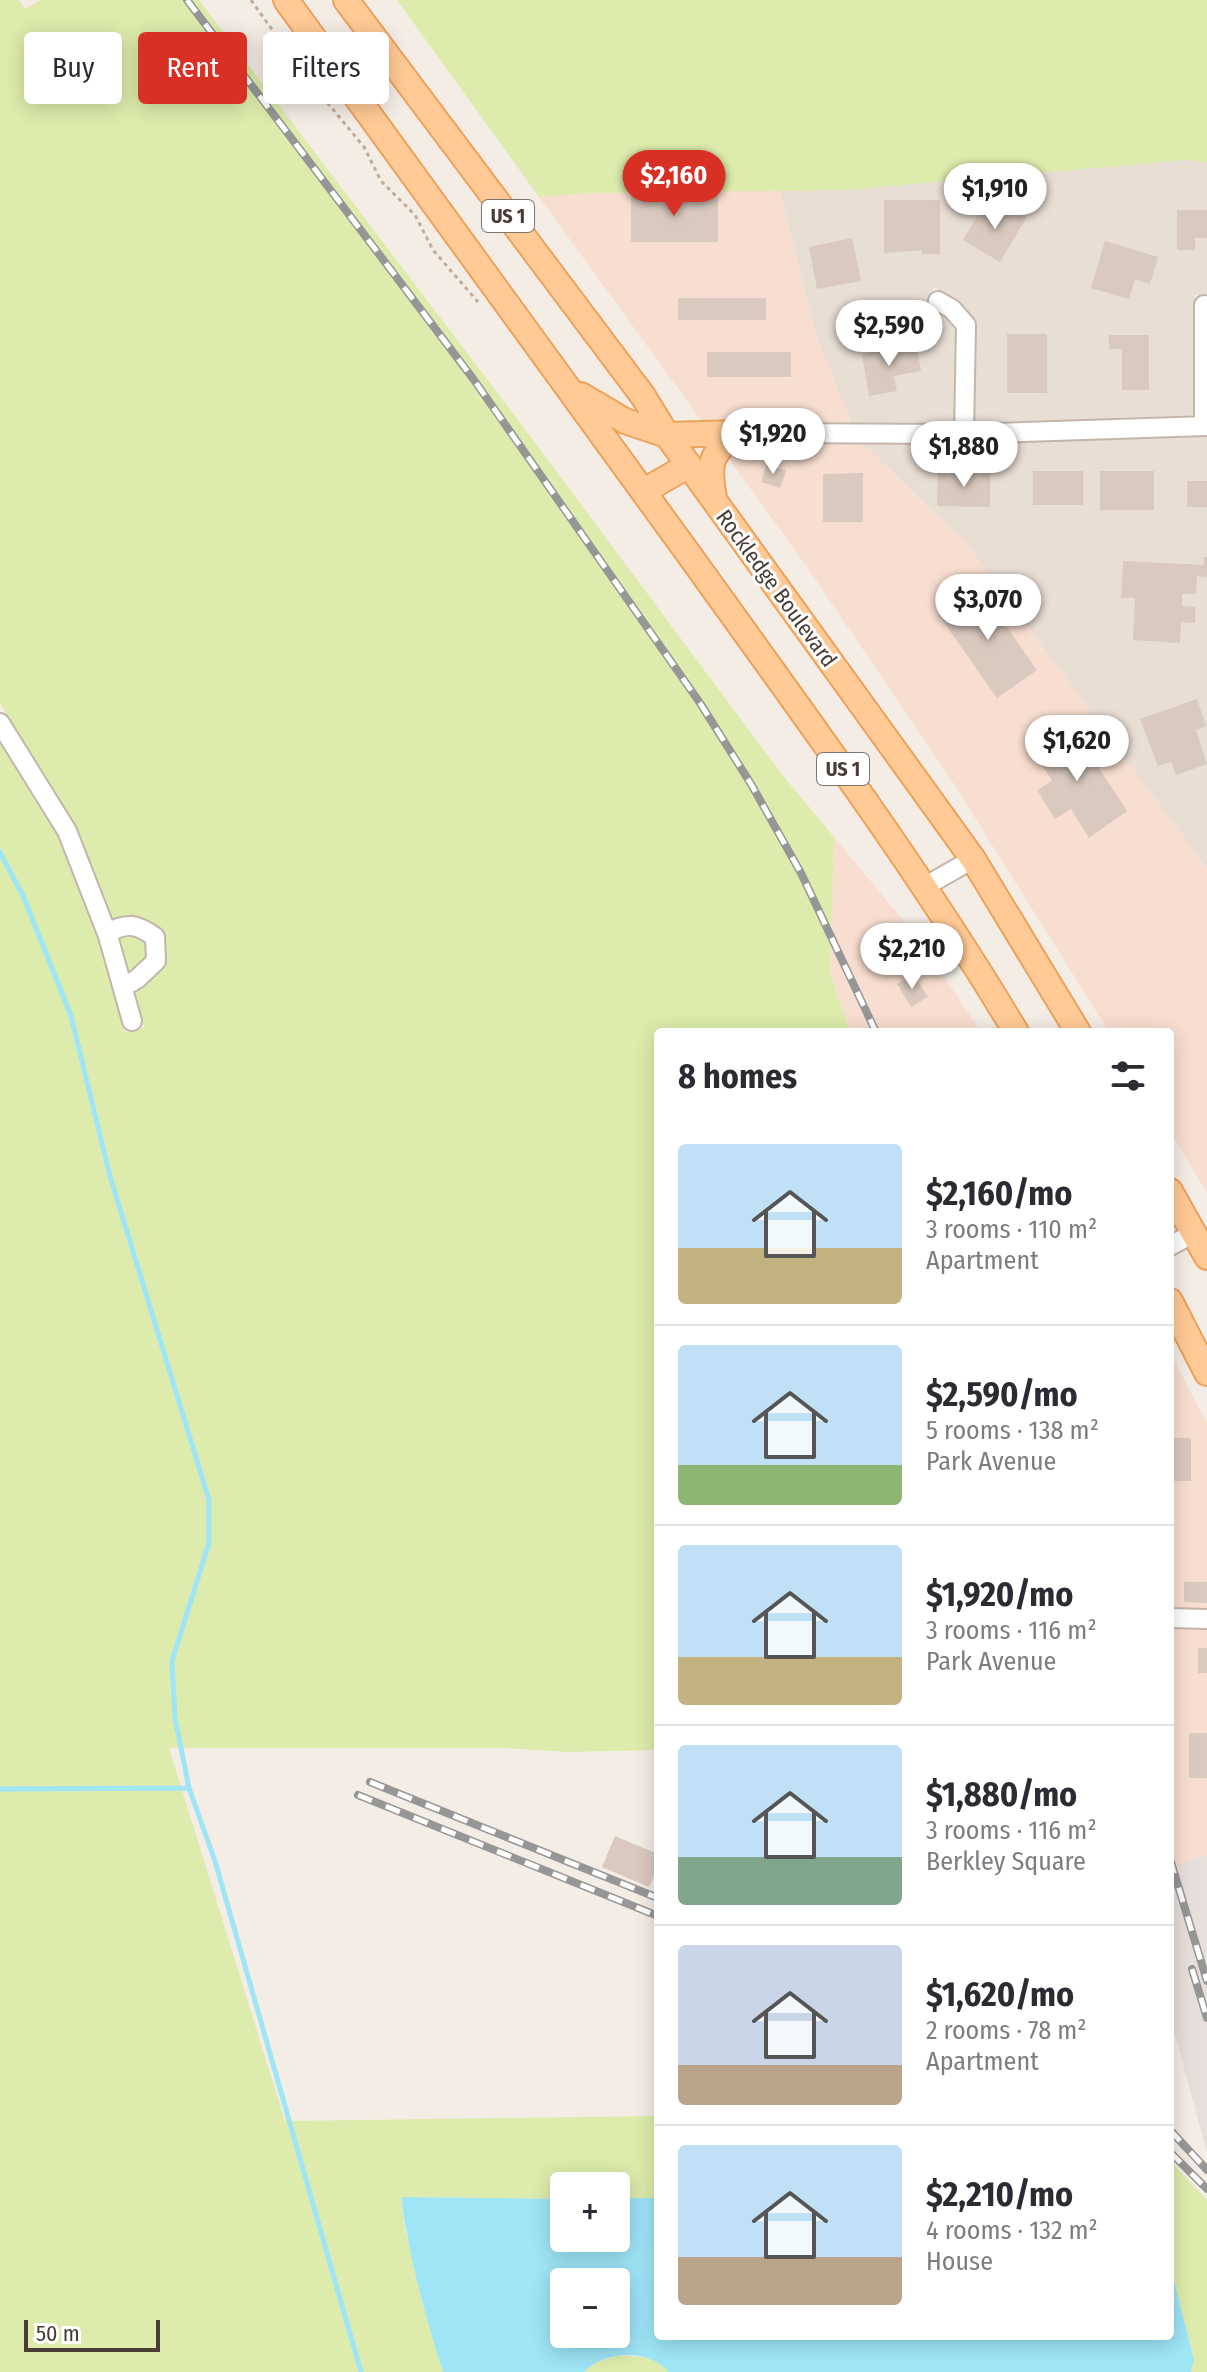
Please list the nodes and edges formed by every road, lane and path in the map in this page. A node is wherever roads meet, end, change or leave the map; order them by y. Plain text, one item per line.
1 (251, 0) edge
2 (286, 0) edge
3 (346, 0) edge
4 (938, 301) dead end
5 (480, 304) dead end
6 (1204, 305) dead end
7 (572, 390) junction
8 (1206, 426) edge
9 (737, 433) junction
10 (964, 434) junction
11 (667, 435) junction
12 (689, 465) junction
13 (644, 491) junction
14 (714, 501) junction
15 (0, 723) edge
16 (973, 859) junction
17 (924, 887) junction
18 (107, 933) junction
19 (123, 987) junction
20 (132, 1021) dead end
21 (1013, 1028) edge
22 (1076, 1028) edge
23 (1174, 1198) edge
24 (1194, 1233) junction
25 (1174, 1244) edge
26 (1207, 1257) edge
27 (1174, 1309) edge
28 (1207, 1373) edge
29 (1174, 1618) edge
30 (1207, 1619) edge

1 - 5 path
2 - 7 main road, US 1
3 - 11 main road, Rockledge Boulevard / US 1
4 - 10 street
6 - 8 street
7 - 11 main road
7 - 13 main road, US 1
8 - 10 street
9 - 10 street
9 - 11 main road
9 - 14 main road
11 - 12 main road, Rockledge Boulevard / US 1
12 - 13 main road
12 - 14 main road, Rockledge Boulevard / US 1
13 - 17 main road, US 1
14 - 16 main road, Rockledge Boulevard / US 1
15 - 18 street
16 - 17 street
16 - 22 main road, Rockledge Boulevard / US 1
17 - 21 main road, US 1
18 - 19 street
18 - 19 street
19 - 20 street
23 - 24 main road
24 - 25 street
24 - 26 main road
27 - 28 main road
29 - 30 street

